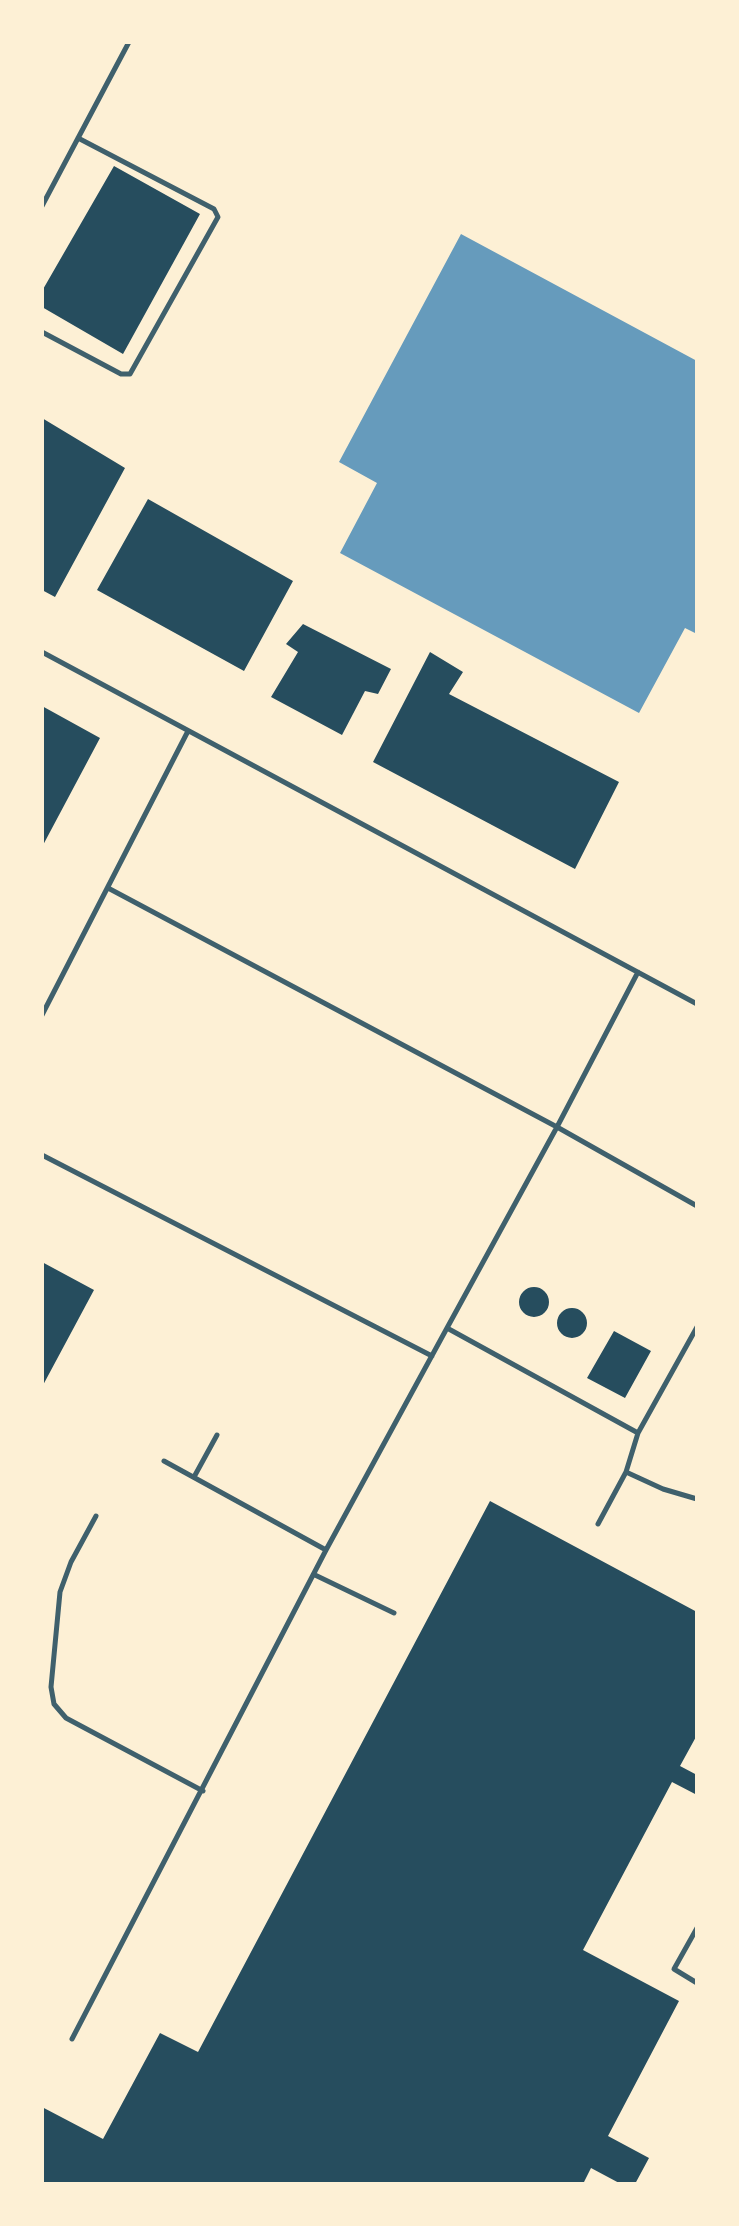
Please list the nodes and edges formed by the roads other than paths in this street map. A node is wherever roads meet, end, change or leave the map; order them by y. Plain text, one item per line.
1 (129, 42) edge
2 (78, 138) junction
3 (42, 206) edge
4 (42, 332) edge
5 (42, 652) edge
6 (188, 731) junction
7 (108, 888) junction
8 (638, 972) junction
9 (697, 1004) edge
10 (42, 1015) edge
11 (557, 1127) junction
12 (42, 1155) edge
13 (697, 1206) edge
14 (697, 1326) edge
15 (447, 1328) junction
16 (432, 1356) junction
17 (638, 1433) junction
18 (217, 1435) dead end
19 (164, 1461) dead end
20 (626, 1472) junction
21 (194, 1477) junction
22 (697, 1499) edge
23 (96, 1516) dead end
24 (598, 1524) dead end
25 (326, 1550) junction
26 (315, 1575) junction
27 (394, 1613) dead end
28 (203, 1791) junction
29 (697, 1928) edge
30 (697, 1983) edge
31 (72, 2039) dead end

1 - 2 lane
2 - 3 lane
2 - 4 lane
5 - 6 lane
6 - 7 lane
6 - 8 lane
7 - 10 lane
7 - 11 lane
8 - 9 lane
8 - 11 lane
11 - 13 lane
11 - 15 lane
12 - 16 lane
14 - 17 lane
15 - 16 lane
15 - 17 lane
16 - 25 lane
17 - 20 lane
18 - 21 lane
19 - 21 lane
20 - 22 lane
20 - 24 lane
21 - 25 lane
23 - 28 lane
25 - 26 lane
26 - 27 lane
26 - 28 lane
28 - 31 lane
29 - 30 lane

